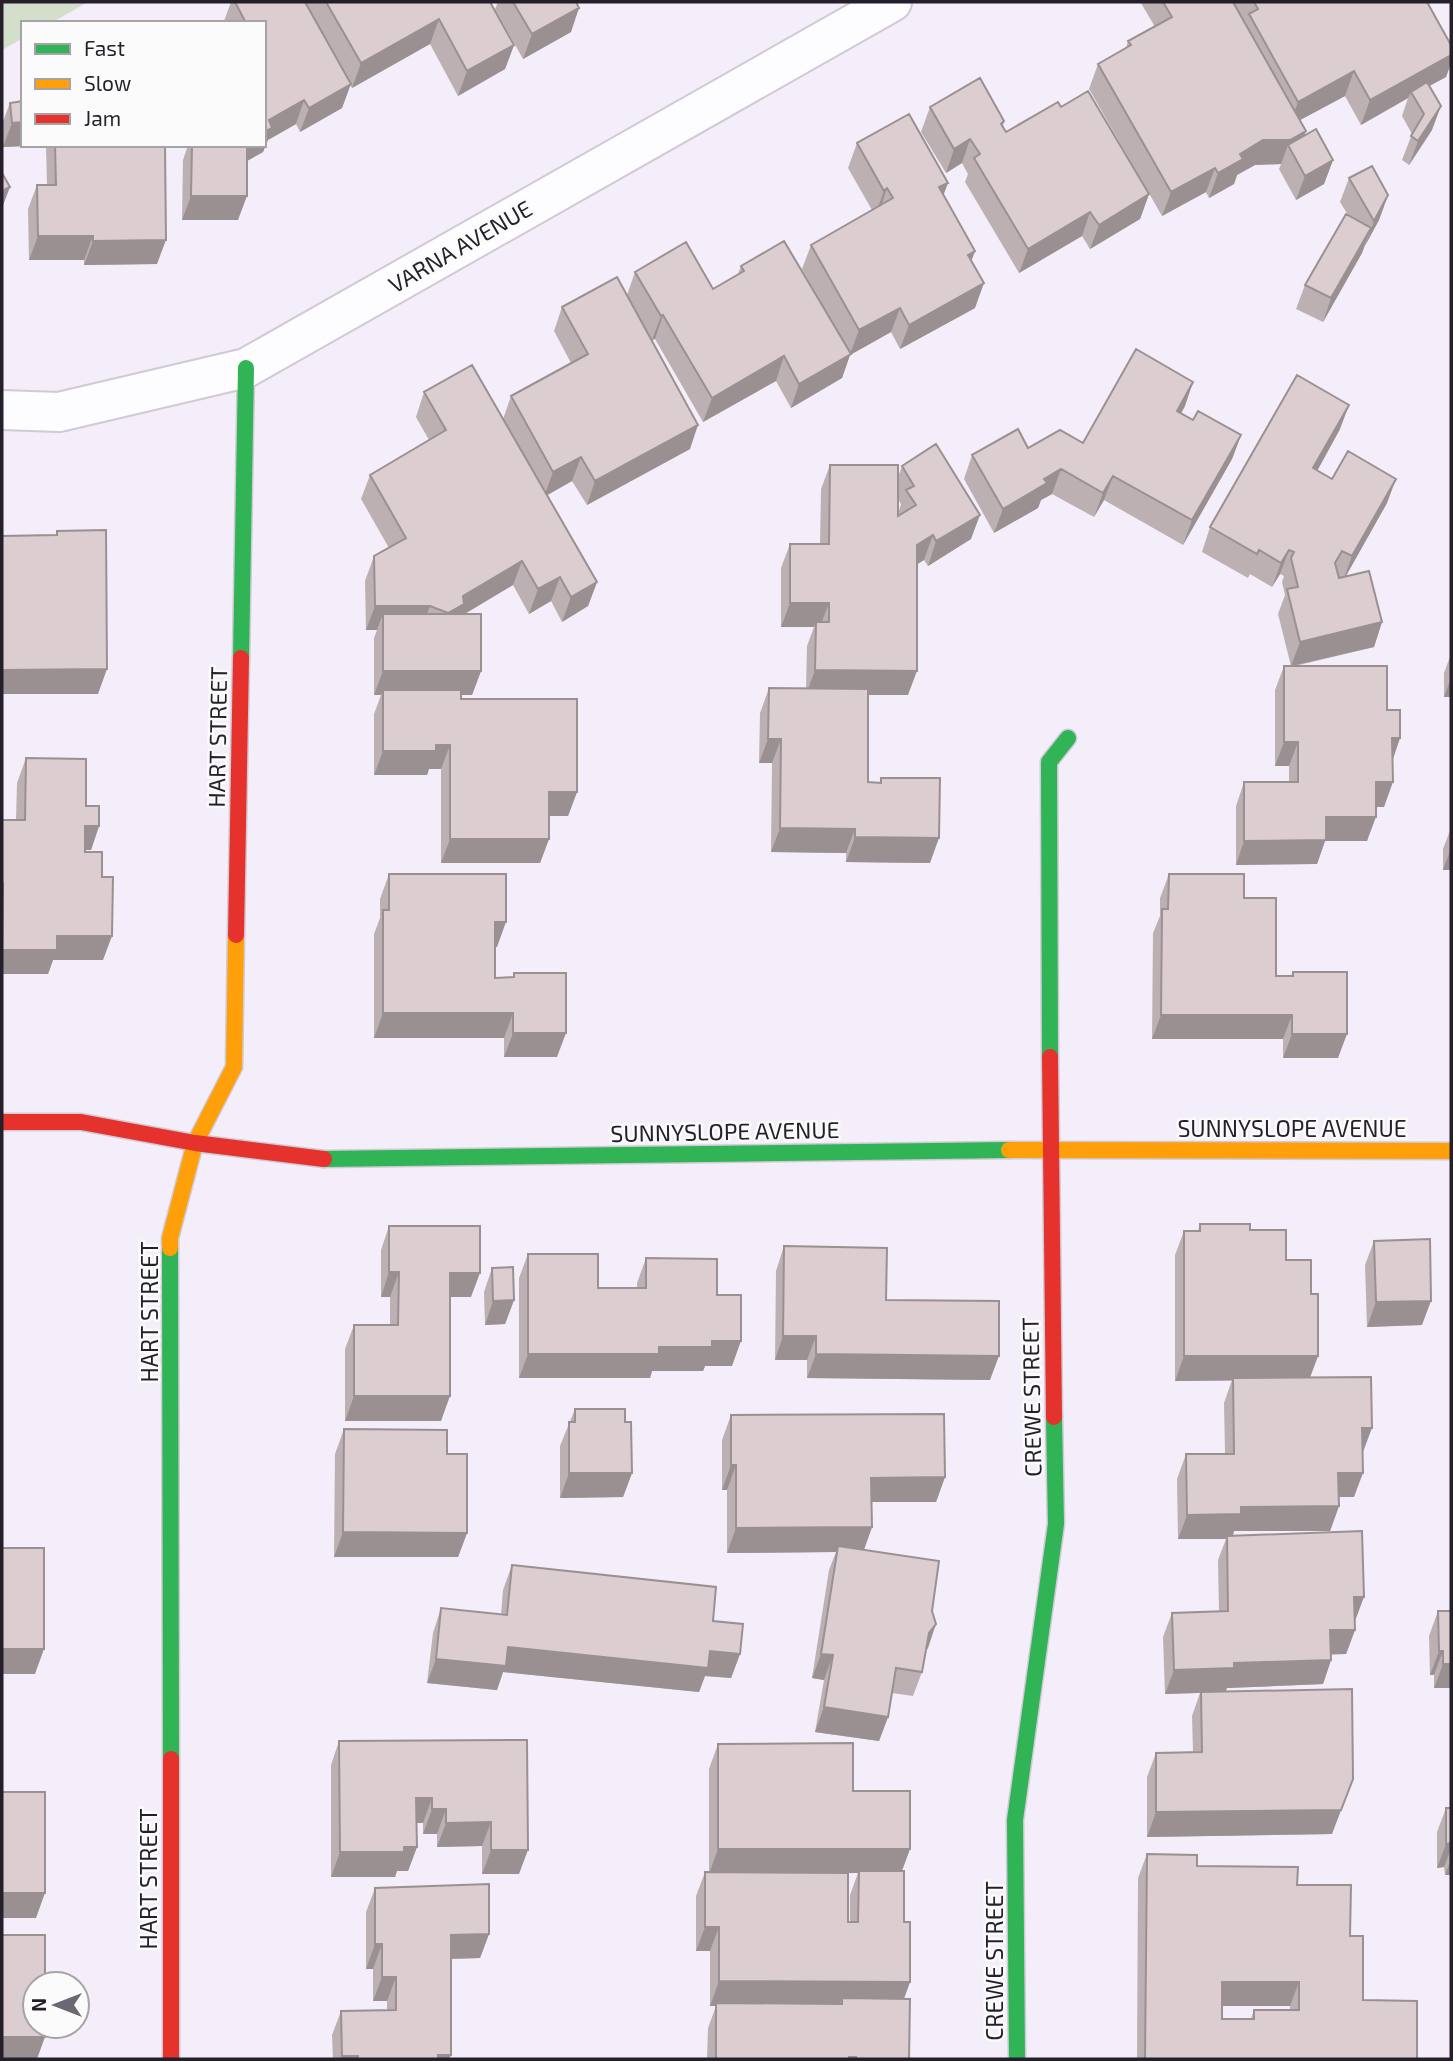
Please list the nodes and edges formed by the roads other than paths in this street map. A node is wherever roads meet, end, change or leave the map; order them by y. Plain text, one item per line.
1 (892, 2) edge
2 (246, 368) junction
3 (2, 410) edge
4 (1068, 738) dead end
5 (2, 1122) edge
6 (195, 1143) junction
7 (1049, 1149) junction
8 (1451, 1151) edge
9 (171, 2059) edge
10 (1017, 2059) edge

1 - 2 street, VARNA AVENUE
2 - 3 street, VARNA AVENUE
2 - 6 street, HART STREET
4 - 7 street, CREWE STREET
5 - 6 street, SUNNYSLOPE AVENUE
6 - 7 street, SUNNYSLOPE AVENUE
6 - 9 street, HART STREET
7 - 8 street, SUNNYSLOPE AVENUE
7 - 10 street, CREWE STREET

